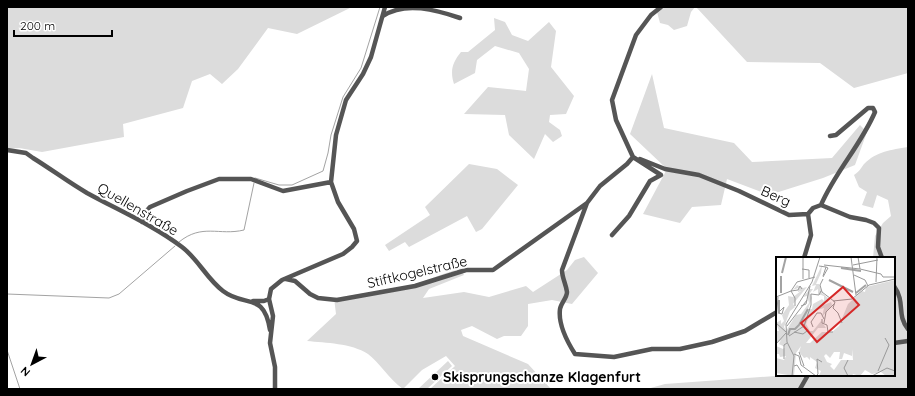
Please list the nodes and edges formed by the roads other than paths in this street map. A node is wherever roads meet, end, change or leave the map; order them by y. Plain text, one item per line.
1 (385, 7) edge
2 (662, 7) edge
3 (383, 16) junction
4 (460, 18) dead end
5 (830, 136) dead end
6 (7, 150) edge
7 (633, 157) junction
8 (331, 182) junction
9 (325, 184) junction
10 (333, 190) junction
11 (587, 204) junction
12 (821, 205) junction
13 (808, 214) junction
14 (142, 222) junction
15 (612, 235) dead end
16 (804, 257) edge
17 (882, 257) edge
18 (285, 279) junction
19 (895, 287) edge
20 (269, 299) junction
21 (247, 300) junction
22 (776, 313) edge
23 (908, 329) edge
24 (270, 331) junction
25 (908, 341) edge
26 (895, 343) edge
27 (807, 376) edge
28 (276, 389) edge
29 (800, 389) edge

1 - 3 street
2 - 7 street
3 - 4 street
3 - 8 street
5 - 12 street
6 - 14 street, Quellenstraße
7 - 11 street, Stiftkogelstraße
7 - 13 street, Berg
7 - 15 street
8 - 9 street
8 - 10 street
9 - 10 street
9 - 14 street
10 - 18 street
11 - 18 street, Stiftkogelstraße
11 - 22 street, Stiftkogelstraße
12 - 13 street
12 - 17 street
13 - 16 street
14 - 21 street, Quellenstraße
18 - 20 street
19 - 23 street
20 - 21 street, Quellenstraße
20 - 24 street
21 - 24 street, Quellenstraße
24 - 28 street
25 - 26 street
27 - 29 street

